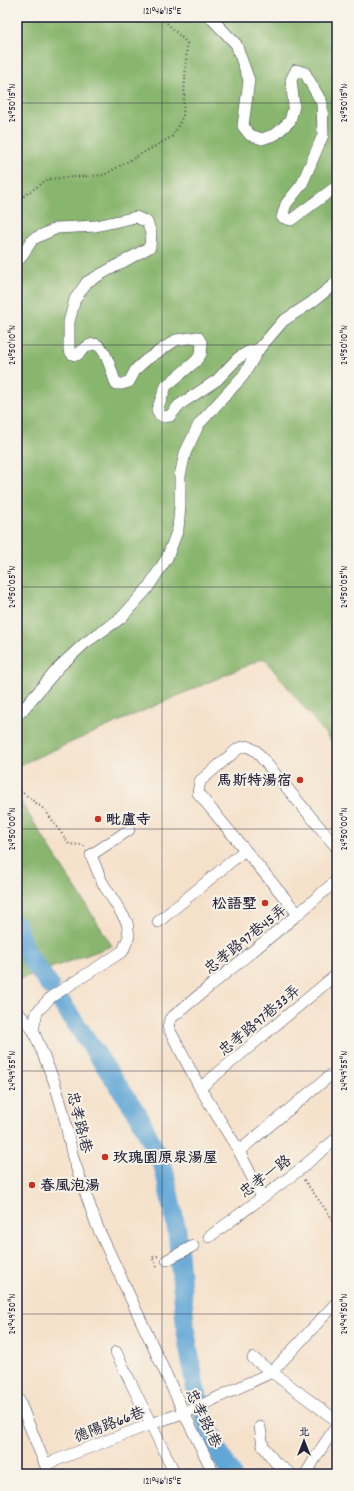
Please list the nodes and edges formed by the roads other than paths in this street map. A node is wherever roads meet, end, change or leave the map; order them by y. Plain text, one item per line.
1 (210, 17) edge
2 (337, 186) edge
3 (17, 263) edge
4 (337, 282) edge
5 (259, 349) junction
6 (17, 715) edge
7 (129, 830) dead end
8 (337, 848) edge
9 (245, 850) junction
10 (337, 880) edge
11 (298, 914) junction
12 (158, 922) dead end
13 (337, 974) edge
14 (19, 1015) edge
15 (33, 1030) junction
16 (337, 1070) edge
17 (200, 1088) junction
18 (337, 1138) edge
19 (239, 1151) junction
20 (262, 1197) junction
21 (209, 1237) dead end
22 (193, 1246) dead end
23 (167, 1260) dead end
24 (337, 1302) edge
25 (116, 1352) dead end
26 (253, 1358) dead end
27 (272, 1372) junction
28 (19, 1400) dead end
29 (188, 1411) junction
30 (337, 1421) edge
31 (151, 1424) junction
32 (337, 1425) edge
33 (260, 1427) dead end
34 (47, 1469) edge
35 (174, 1474) edge
36 (214, 1474) edge
37 (291, 1474) edge
38 (306, 1474) edge

1 - 2 street
3 - 5 street
4 - 5 street
5 - 6 street
7 - 15 street
8 - 9 street
9 - 11 street
9 - 12 street
10 - 11 street, 忠孝路97巷45弄
11 - 17 street, 忠孝路97巷45弄
13 - 17 street, 忠孝路97巷33弄
14 - 15 street, 忠孝路1巷
15 - 29 street, 忠孝路1巷
16 - 19 street
17 - 19 street
18 - 20 street, 忠孝一路
19 - 20 street
20 - 21 street, 忠孝一路
22 - 23 street
24 - 27 street
25 - 31 street
26 - 27 street
27 - 29 street, 德陽路66巷
27 - 30 street
28 - 34 street
29 - 31 street, 德陽路66巷
29 - 36 street, 忠孝路1巷
31 - 34 street, 德陽路66巷
31 - 35 street
32 - 38 street
33 - 37 street

